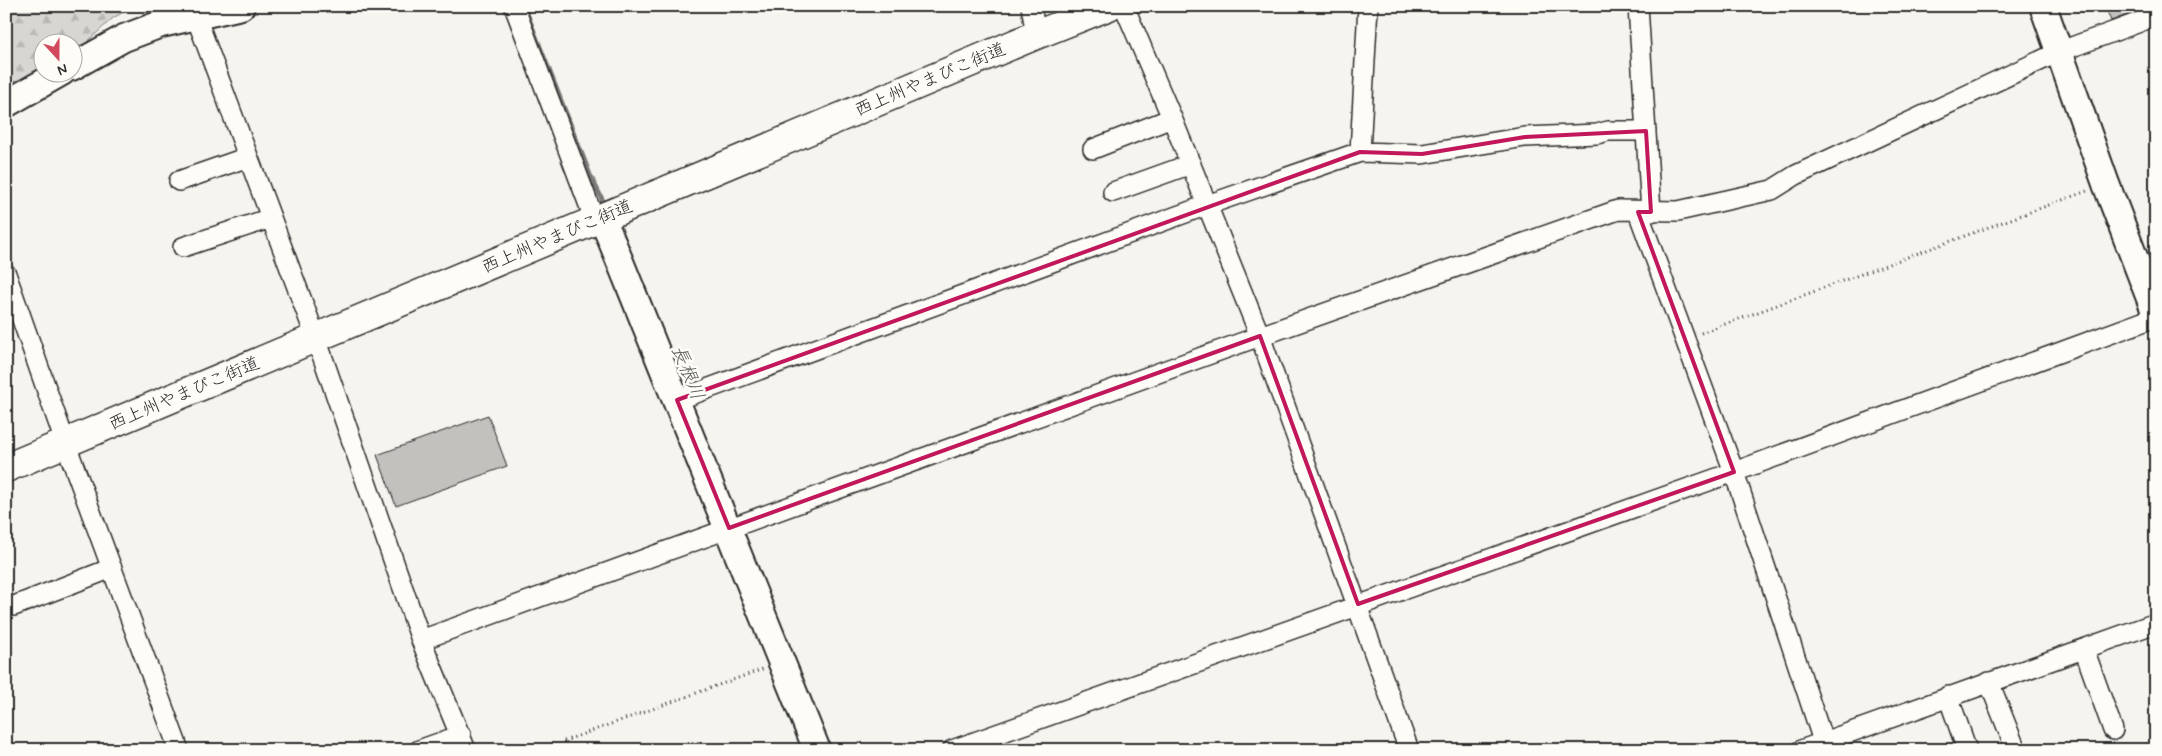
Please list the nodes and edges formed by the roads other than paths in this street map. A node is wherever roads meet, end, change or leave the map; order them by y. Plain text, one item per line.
1 (241, 6) edge
2 (514, 6) edge
3 (1031, 6) edge
4 (1109, 6) edge
5 (1124, 6) edge
6 (1368, 6) edge
7 (1638, 6) edge
8 (2043, 6) edge
9 (163, 15) edge
10 (2156, 16) edge
11 (196, 17) junction
12 (1036, 34) junction
13 (2061, 51) junction
14 (82, 61) edge
15 (44, 82) edge
16 (6, 104) edge
17 (1172, 118) junction
18 (1646, 131) junction
19 (1093, 149) dead end
20 (1360, 152) junction
21 (248, 157) junction
22 (1190, 164) junction
23 (179, 181) dead end
24 (1113, 192) dead end
25 (1207, 205) junction
26 (1645, 212) junction
27 (271, 218) junction
28 (599, 219) junction
29 (183, 247) dead end
30 (6, 274) edge
31 (2156, 315) edge
32 (1260, 336) junction
33 (316, 338) junction
34 (677, 400) junction
35 (65, 442) junction
36 (6, 468) edge
37 (1734, 472) junction
38 (729, 528) junction
39 (112, 568) junction
40 (1358, 604) junction
41 (14, 606) dead end
42 (2156, 623) edge
43 (421, 640) junction
44 (2084, 649) junction
45 (1989, 682) junction
46 (1948, 696) junction
47 (2113, 730) dead end
48 (463, 742) edge
49 (1825, 746) edge
50 (179, 750) edge
51 (419, 750) edge
52 (817, 750) edge
53 (952, 750) edge
54 (1409, 750) edge
55 (1801, 750) edge
56 (1967, 750) edge
57 (2016, 750) edge

1 - 11 street
2 - 28 street
3 - 12 street
4 - 12 highway, 西上州やまびこ街道
5 - 17 street
6 - 20 street
7 - 18 street
8 - 13 street
9 - 11 street
9 - 14 street
10 - 13 street
11 - 21 street
12 - 28 highway, 西上州やまびこ街道
13 - 26 street
13 - 31 street
15 - 16 street
17 - 19 street
17 - 22 street
18 - 20 street
18 - 26 street
20 - 25 street
21 - 23 street
21 - 27 street
22 - 24 street
22 - 25 street
25 - 32 street
25 - 34 street
26 - 32 street
26 - 37 street
27 - 29 street
27 - 33 street
28 - 33 highway, 西上州やまびこ街道
28 - 34 street
30 - 35 street
31 - 37 street
32 - 38 street
32 - 40 street
33 - 35 highway, 西上州やまびこ街道
33 - 43 street
34 - 38 street
35 - 36 highway, 西上州やまびこ街道
35 - 39 street
37 - 40 street
37 - 49 street
38 - 43 street
38 - 52 street
39 - 41 street
39 - 50 street
40 - 53 street
40 - 54 street
42 - 44 street
43 - 48 street
44 - 45 street
44 - 47 street
45 - 46 street
45 - 57 street
46 - 49 street
46 - 56 street
48 - 51 street
49 - 55 street

